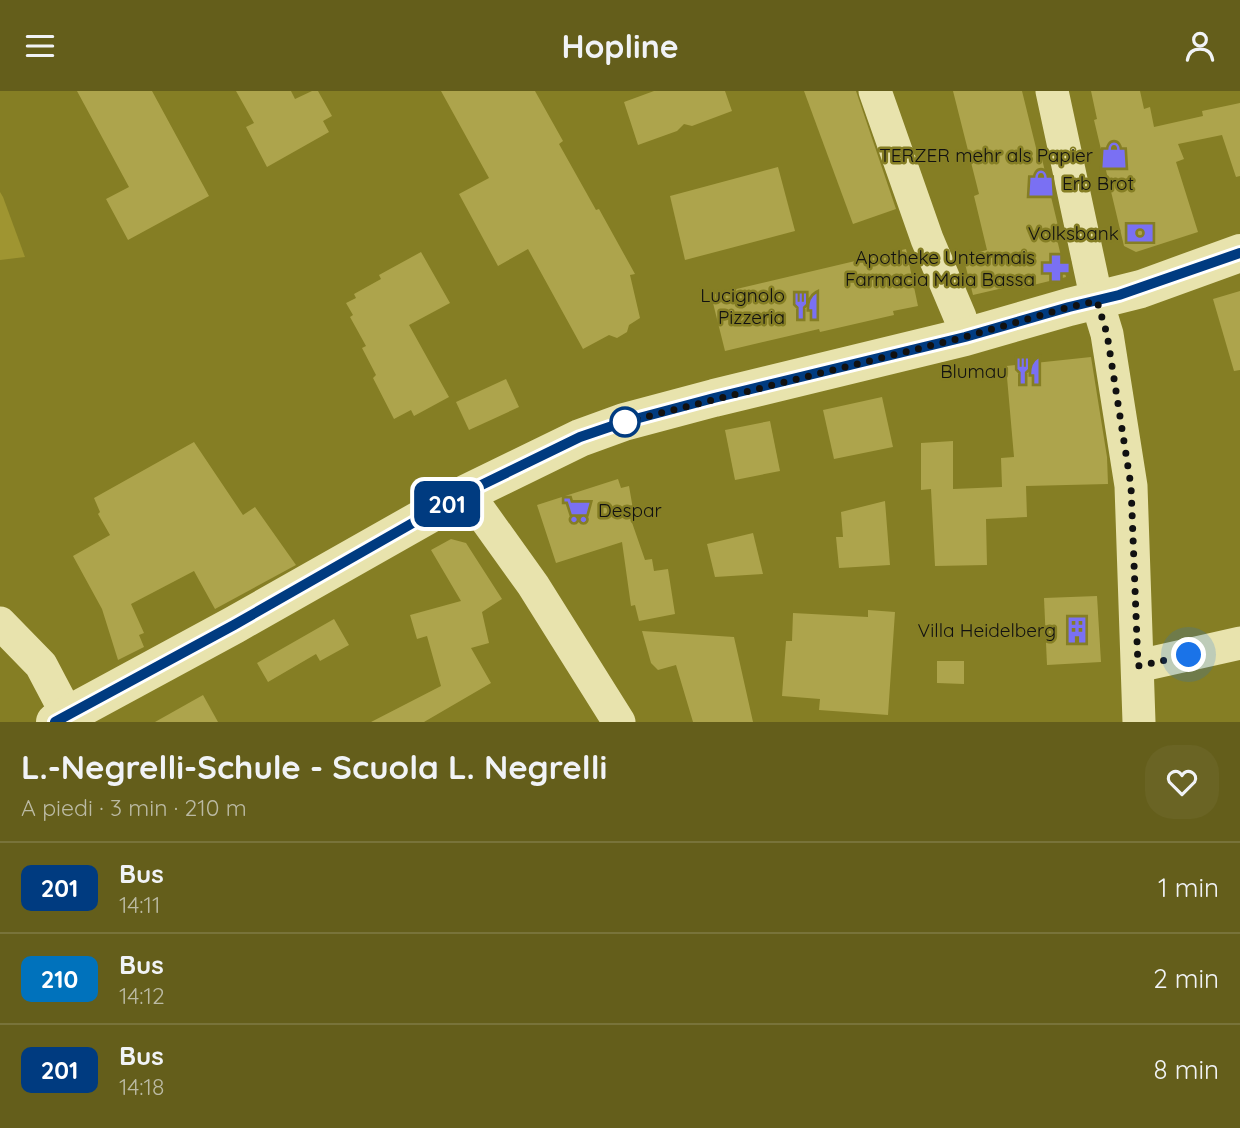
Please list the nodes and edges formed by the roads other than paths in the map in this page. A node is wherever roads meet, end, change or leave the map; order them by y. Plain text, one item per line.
1 (875, 91) edge
2 (1052, 91) edge
3 (1240, 253) edge
4 (1083, 304) junction
5 (965, 337) junction
6 (467, 492) junction
7 (0, 623) edge
8 (1240, 643) edge
9 (1138, 666) junction
10 (65, 719) edge
11 (619, 722) edge
12 (1139, 722) edge

1 - 5 street
2 - 4 street
3 - 4 street
4 - 5 street
4 - 9 street
5 - 6 street
6 - 10 street
6 - 11 street
7 - 10 street
8 - 9 street
9 - 12 street

